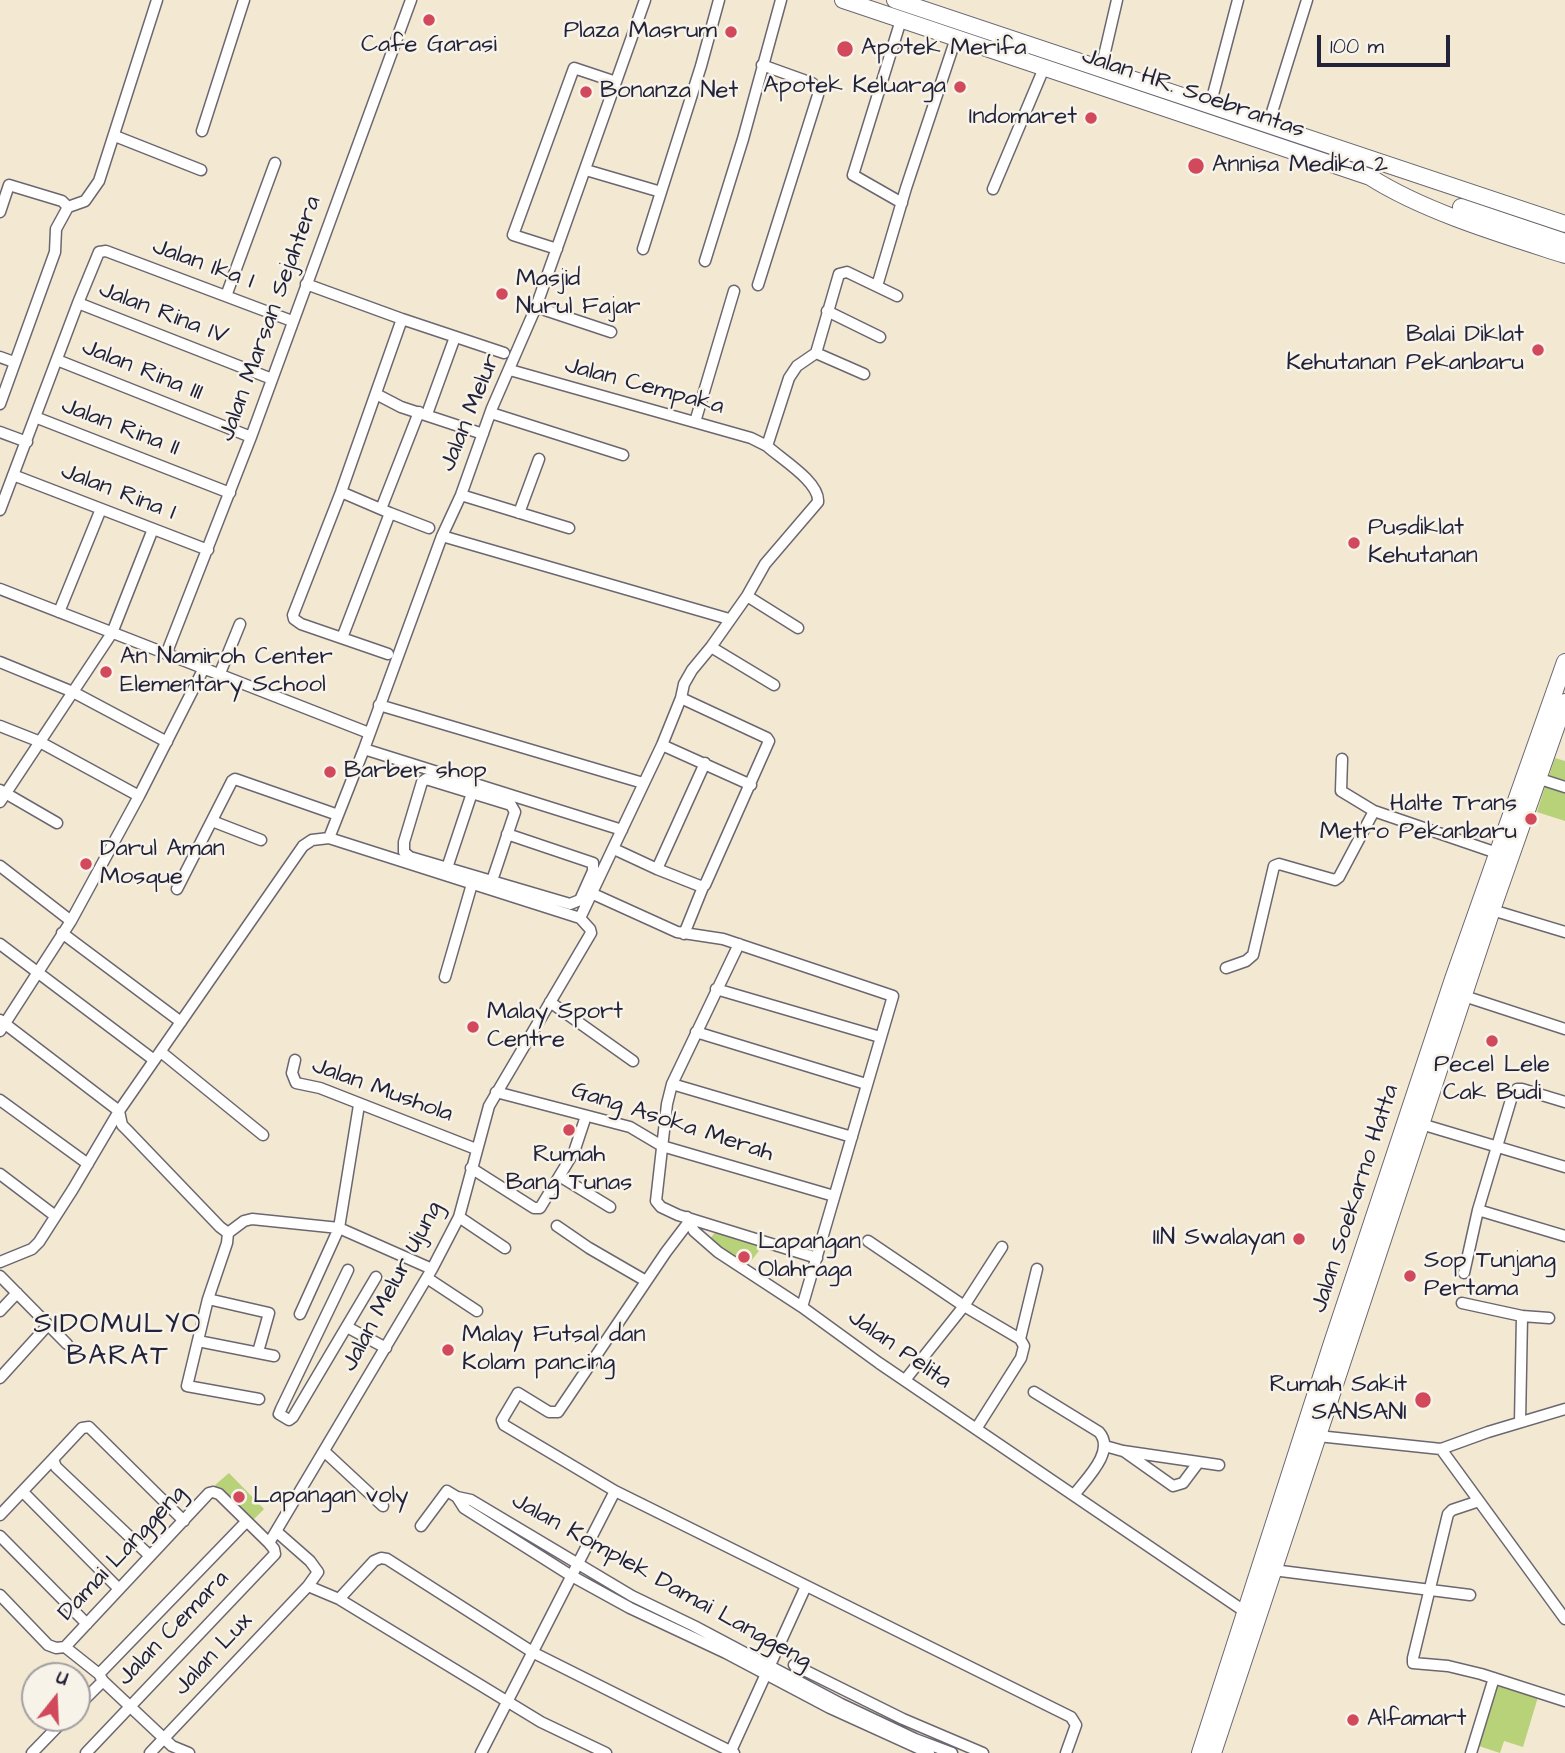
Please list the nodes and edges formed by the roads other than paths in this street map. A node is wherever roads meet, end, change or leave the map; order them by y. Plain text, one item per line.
1 (157, 0) edge
2 (244, 0) edge
3 (411, 0) edge
4 (645, 0) edge
5 (719, 0) edge
6 (781, 0) edge
7 (843, 0) edge
8 (895, 0) edge
9 (1117, 0) edge
10 (1238, 0) edge
11 (1307, 0) edge
12 (920, 4) edge
13 (901, 20) junction
14 (956, 38) junction
15 (1048, 63) junction
16 (762, 65) junction
17 (1101, 69) junction
18 (617, 82) junction
19 (1210, 106) junction
20 (1268, 125) junction
21 (202, 131) dead end
22 (115, 136) junction
23 (275, 163) dead end
24 (201, 170) dead end
25 (586, 170) junction
26 (1370, 177) junction
27 (993, 189) dead end
28 (661, 192) junction
29 (902, 203) junction
30 (68, 207) junction
31 (0, 212) edge
32 (1565, 223) edge
33 (1565, 242) edge
34 (643, 248) dead end
35 (557, 249) junction
36 (1565, 255) edge
37 (705, 261) dead end
38 (306, 284) junction
39 (758, 285) dead end
40 (877, 286) junction
41 (734, 291) dead end
42 (226, 296) junction
43 (897, 296) dead end
44 (78, 303) junction
45 (536, 307) junction
46 (827, 311) junction
47 (402, 319) junction
48 (292, 321) junction
49 (611, 332) dead end
50 (455, 337) junction
51 (880, 337) dead end
52 (504, 353) dead end
53 (816, 353) junction
54 (0, 357) edge
55 (57, 360) junction
56 (14, 362) junction
57 (510, 370) junction
58 (864, 374) dead end
59 (271, 379) junction
60 (376, 394) junction
61 (0, 404) edge
62 (423, 413) junction
63 (491, 413) junction
64 (35, 417) junction
65 (695, 422) junction
66 (0, 432) edge
67 (483, 434) junction
68 (251, 437) junction
69 (27, 442) junction
70 (767, 446) junction
71 (623, 455) dead end
72 (539, 459) dead end
73 (13, 475) junction
74 (341, 492) junction
75 (230, 493) junction
76 (461, 495) junction
77 (0, 508) edge
78 (101, 509) junction
79 (385, 511) junction
80 (519, 513) junction
81 (429, 528) dead end
82 (569, 528) dead end
83 (153, 529) junction
84 (442, 536) junction
85 (208, 550) junction
86 (0, 589) edge
87 (747, 596) junction
88 (59, 612) junction
89 (729, 619) junction
90 (240, 624) dead end
91 (798, 628) dead end
92 (112, 633) junction
93 (342, 638) junction
94 (711, 647) junction
95 (167, 652) junction
96 (388, 654) dead end
97 (0, 662) edge
98 (1565, 662) edge
99 (204, 668) junction
100 (220, 673) junction
101 (774, 685) dead end
102 (73, 692) junction
103 (681, 698) junction
104 (1565, 702) edge
105 (379, 705) junction
106 (1552, 719) junction
107 (0, 726) edge
108 (369, 733) junction
109 (38, 741) junction
110 (167, 742) junction
111 (662, 745) junction
112 (364, 749) junction
113 (1342, 759) dead end
114 (705, 763) junction
115 (1537, 778) junction
116 (643, 783) junction
117 (751, 785) junction
118 (1565, 787) edge
119 (472, 793) junction
120 (2, 795) edge
121 (139, 796) junction
122 (1374, 811) junction
123 (338, 815) junction
124 (212, 821) junction
125 (57, 823) dead end
126 (622, 830) junction
127 (507, 834) junction
128 (329, 838) junction
129 (261, 840) dead end
130 (614, 849) junction
131 (1497, 853) junction
132 (0, 866) edge
133 (447, 868) junction
134 (657, 869) junction
135 (472, 884) junction
136 (490, 885) junction
137 (702, 887) junction
138 (177, 889) dead end
139 (591, 893) junction
140 (1492, 910) junction
141 (580, 918) junction
142 (71, 921) junction
143 (1565, 932) edge
144 (62, 933) junction
145 (684, 934) junction
146 (0, 944) edge
147 (739, 944) junction
148 (1226, 968) dead end
149 (37, 972) junction
150 (445, 977) dead end
151 (716, 989) junction
152 (1464, 996) junction
153 (550, 1002) junction
154 (181, 1022) junction
155 (1, 1025) edge
156 (1565, 1029) edge
157 (696, 1031) junction
158 (880, 1037) junction
159 (158, 1056) junction
160 (295, 1059) dead end
161 (633, 1060) dead end
162 (672, 1084) junction
163 (866, 1084) junction
164 (496, 1092) junction
165 (0, 1100) edge
166 (1565, 1102) edge
167 (359, 1105) junction
168 (119, 1111) junction
169 (586, 1116) junction
170 (1420, 1124) junction
171 (263, 1135) dead end
172 (852, 1137) junction
173 (662, 1146) junction
174 (1496, 1146) junction
175 (476, 1149) junction
176 (88, 1164) junction
177 (1565, 1167) edge
178 (471, 1168) junction
179 (0, 1174) edge
180 (561, 1177) junction
181 (834, 1196) junction
182 (610, 1207) dead end
183 (1478, 1210) junction
184 (54, 1215) junction
185 (459, 1217) junction
186 (688, 1220) junction
187 (557, 1226) dead end
188 (339, 1228) junction
189 (228, 1233) junction
190 (1565, 1236) edge
191 (868, 1241) dead end
192 (1002, 1247) dead end
193 (505, 1248) dead end
194 (817, 1258) junction
195 (0, 1262) edge
196 (1037, 1269) dead end
197 (348, 1270) dead end
198 (1464, 1273) dead end
199 (430, 1274) junction
200 (0, 1276) edge
201 (376, 1278) dead end
202 (646, 1282) junction
203 (17, 1293) junction
204 (208, 1299) junction
205 (334, 1300) junction
206 (1462, 1303) dead end
207 (964, 1306) junction
208 (802, 1307) junction
209 (356, 1310) junction
210 (0, 1311) edge
211 (477, 1311) dead end
212 (300, 1314) dead end
213 (1522, 1316) junction
214 (1549, 1318) dead end
215 (48, 1325) junction
216 (347, 1327) junction
217 (315, 1338) junction
218 (1020, 1339) junction
219 (198, 1340) junction
220 (67, 1344) dead end
221 (334, 1348) junction
222 (386, 1348) junction
223 (258, 1352) junction
224 (274, 1356) dead end
225 (1331, 1372) junction
226 (0, 1378) edge
227 (905, 1380) junction
228 (1034, 1392) dead end
229 (259, 1399) dead end
230 (1565, 1409) edge
231 (1520, 1422) junction
232 (976, 1429) junction
233 (1318, 1436) junction
234 (1105, 1446) junction
235 (1441, 1449) junction
236 (1123, 1451) junction
237 (325, 1452) junction
238 (53, 1459) junction
239 (1198, 1463) junction
240 (1219, 1465) dead end
241 (615, 1491) junction
242 (23, 1492) junction
243 (1074, 1495) junction
244 (1479, 1501) junction
245 (383, 1506) dead end
246 (0, 1515) edge
247 (184, 1521) junction
248 (246, 1522) junction
249 (421, 1526) dead end
250 (277, 1532) junction
251 (0, 1535) edge
252 (526, 1541) junction
253 (269, 1543) junction
254 (150, 1556) junction
255 (576, 1564) junction
256 (1273, 1570) junction
257 (570, 1575) junction
258 (308, 1586) junction
259 (806, 1586) junction
260 (119, 1589) junction
261 (1428, 1590) junction
262 (0, 1595) edge
263 (1470, 1595) dead end
264 (339, 1599) junction
265 (1247, 1613) junction
266 (1565, 1619) edge
267 (87, 1623) junction
268 (692, 1631) junction
269 (65, 1647) junction
270 (534, 1653) junction
271 (794, 1665) dead end
272 (768, 1670) junction
273 (101, 1678) junction
274 (1493, 1678) junction
275 (91, 1690) edge
276 (848, 1691) junction
277 (1565, 1701) edge
278 (507, 1702) junction
279 (841, 1704) junction
280 (129, 1706) junction
281 (922, 1728) junction
282 (52, 1732) edge
283 (164, 1739) junction
284 (915, 1739) junction
285 (969, 1750) edge
286 (732, 1752) edge
287 (32, 1753) edge
288 (86, 1753) edge
289 (150, 1753) edge
290 (188, 1753) edge
291 (481, 1753) edge
292 (606, 1753) edge
293 (929, 1753) edge
294 (952, 1753) edge
295 (983, 1753) edge
296 (1066, 1753) edge
297 (1200, 1753) edge
298 (1213, 1753) edge
299 (1471, 1753) edge

1 - 22 street
2 - 21 street
3 - 38 street, Jalan Marsan Sejahtera
4 - 18 street, Jalan Melur
5 - 28 street
6 - 16 street
7 - 13 main road, Jalan HR. Soebrantas
8 - 12 main road, Jalan HR. Soebrantas
9 - 17 street
10 - 19 street
11 - 20 street
12 - 15 main road, Jalan HR. Soebrantas
13 - 14 main road, Jalan HR. Soebrantas
13 - 29 street
14 - 15 main road, Jalan HR. Soebrantas
14 - 29 street
15 - 17 main road, Jalan HR. Soebrantas
15 - 26 main road, Jalan HR. Soebrantas
15 - 27 street
16 - 37 street
16 - 39 street
17 - 19 main road, Jalan HR. Soebrantas
18 - 25 street, Jalan Melur
18 - 35 street
19 - 20 main road, Jalan HR. Soebrantas
20 - 32 main road, Jalan HR. Soebrantas
22 - 24 street
22 - 30 street
23 - 42 street
25 - 28 street
25 - 35 street, Jalan Melur
26 - 33 main road
26 - 36 main road, Jalan HR. Soebrantas
28 - 34 street
29 - 40 street
30 - 31 street
30 - 56 street
35 - 45 street, Jalan Melur
38 - 47 street
38 - 48 street, Jalan Marsan Sejahtera
40 - 43 street
40 - 46 street
41 - 65 street
42 - 44 street, Jalan Ika I
42 - 48 street, Jalan Ika I
44 - 55 street
44 - 59 street, Jalan Rina IV
45 - 49 street
45 - 57 street, Jalan Melur
46 - 51 street
46 - 53 street
47 - 50 street
47 - 60 street
48 - 59 street, Jalan Marsan Sejahtera
50 - 52 street
50 - 62 street
53 - 58 street
53 - 70 street
54 - 56 street
55 - 64 street
55 - 68 street, Jalan Rina III
56 - 61 street
57 - 63 street, Jalan Melur
57 - 65 street, Jalan Cempaka
59 - 68 street, Jalan Marsan Sejahtera
60 - 62 street
60 - 74 street
62 - 67 street
62 - 79 street
63 - 67 street, Jalan Melur
63 - 71 street
64 - 69 street
64 - 75 street, Jalan Rina II
65 - 70 street, Jalan Cempaka
66 - 69 street
67 - 76 street, Jalan Melur
68 - 75 street, Jalan Marsan Sejahtera
69 - 73 street
70 - 87 street, Jalan Cempaka
72 - 80 street
73 - 77 street
73 - 78 street, Jalan Rina I
74 - 79 street
74 - 93 street
75 - 85 street, Jalan Marsan Sejahtera
76 - 80 street
76 - 84 street, Jalan Melur
78 - 83 street, Jalan Rina I
78 - 88 street
79 - 81 street
79 - 93 street
80 - 82 street
83 - 85 street, Jalan Rina I
83 - 92 street
84 - 89 street
84 - 105 street, Jalan Melur
85 - 95 street, Jalan Marsan Sejahtera
86 - 88 street
87 - 89 street
87 - 91 street
88 - 92 street
89 - 94 street
90 - 100 street
92 - 95 street
92 - 102 street
93 - 96 street
94 - 101 street
94 - 103 street
95 - 99 street
97 - 102 street
98 - 106 main road, Jalan Soekarno Hatta
99 - 100 street
99 - 110 street
100 - 108 street
102 - 109 street
102 - 110 street
103 - 111 street
103 - 117 street
104 - 106 main road, Jalan Soekarno Hatta
105 - 108 street, Jalan Melur
105 - 116 street
106 - 115 main road, Jalan Soekarno Hatta
106 - 131 main road, Jalan Soekarno Hatta
107 - 109 street
108 - 112 street, Jalan Melur
109 - 120 street
109 - 121 street
110 - 121 street
111 - 114 street
111 - 116 street
112 - 123 street, Jalan Melur
112 - 126 street
113 - 122 street
114 - 117 street
114 - 134 street
115 - 118 street
115 - 140 main road, Jalan Soekarno Hatta
116 - 126 street
117 - 137 street
119 - 127 street
119 - 133 street
119 - 133 street
120 - 125 street
121 - 142 street
122 - 131 street
122 - 148 street
123 - 124 street
123 - 128 street, Jalan Melur
124 - 129 street
124 - 138 street
126 - 130 street
127 - 136 street
127 - 136 street
128 - 135 street
128 - 154 street
130 - 134 street
130 - 139 street
131 - 225 main road, Jalan Soekarno Hatta
132 - 142 street
133 - 136 street
134 - 137 street
135 - 136 street
135 - 150 street
136 - 141 street
137 - 145 street
139 - 141 street
139 - 145 street
140 - 143 street
140 - 152 main road, Jalan Soekarno Hatta
141 - 153 street, Jalan Melur Ujung
142 - 144 street
144 - 149 street
144 - 154 street
145 - 147 street
146 - 149 street
147 - 151 street, Jalan Pelita
147 - 158 street
149 - 155 street
149 - 159 street
151 - 157 street, Jalan Pelita
151 - 158 street
152 - 156 street
152 - 170 main road, Jalan Soekarno Hatta
153 - 161 street
153 - 164 street, Jalan Melur Ujung
154 - 159 street
155 - 168 street
157 - 162 street, Jalan Pelita
157 - 163 street
158 - 163 street
159 - 168 street
159 - 171 street
160 - 167 street, Jalan Mushola
162 - 172 street
162 - 173 street, Jalan Pelita
163 - 172 street
164 - 169 street, Gang Asoka Merah
164 - 175 street, Jalan Melur Ujung
165 - 176 street
166 - 174 street
167 - 175 street, Jalan Mushola
167 - 188 street
168 - 176 street
168 - 189 street
169 - 173 street, Gang Asoka Merah
169 - 180 street
170 - 174 street
170 - 225 main road, Jalan Soekarno Hatta
172 - 181 street
173 - 181 street, Gang Asoka Merah
173 - 186 street, Jalan Pelita
174 - 177 street
174 - 183 street
175 - 178 street, Jalan Melur Ujung
176 - 184 street
178 - 180 street
178 - 185 street, Jalan Melur Ujung
179 - 184 street
180 - 182 street
181 - 194 street
183 - 190 street
183 - 198 street
184 - 195 street
185 - 193 street
185 - 199 street, Jalan Melur Ujung
186 - 194 street
186 - 202 street
186 - 208 street, Jalan Pelita
187 - 202 street
188 - 189 street
188 - 199 street
188 - 212 street
189 - 204 street
191 - 207 street
192 - 207 street
194 - 208 street
196 - 218 street
197 - 205 street
199 - 211 street
199 - 222 street, Jalan Melur Ujung
200 - 203 street
201 - 209 street
202 - 241 street
203 - 210 street
203 - 215 street
204 - 219 street
204 - 223 street
205 - 209 street
205 - 217 street
206 - 213 street
207 - 218 street
207 - 227 street
208 - 227 street, Jalan Pelita
209 - 216 street
213 - 214 street
213 - 231 street
215 - 220 street
215 - 226 street
216 - 221 street
216 - 222 street
217 - 221 street
217 - 221 street
218 - 232 street
219 - 223 street
219 - 229 street
222 - 237 street, Jalan Melur Ujung
223 - 224 street
225 - 233 main road, Jalan Soekarno Hatta
225 - 265 main road, Jalan Soekarno Hatta
227 - 232 street, Jalan Pelita
228 - 234 street
230 - 231 street
231 - 235 street
232 - 243 street, Jalan Pelita
233 - 235 street
233 - 256 main road, Jalan Soekarno Hatta
234 - 236 street
234 - 243 street
235 - 244 street
236 - 239 street
236 - 239 street
237 - 245 street
237 - 250 street, Jalan Melur Ujung
238 - 242 street
238 - 247 street
238 - 254 street
239 - 240 street
241 - 255 street
241 - 259 street
242 - 246 street
242 - 260 street
243 - 265 street, Jalan Pelita
244 - 261 street
244 - 266 street
247 - 248 street, Damai Langgeng
247 - 254 street, Damai Langgeng
248 - 253 street, Damai Langgeng
248 - 273 street
249 - 252 street, Jalan Komplek Damai Langgeng
250 - 253 street, Jalan Cemara
250 - 258 street
251 - 267 street
252 - 255 street, Jalan Komplek Damai Langgeng
252 - 257 street, Jalan Komplek Damai Langgeng
253 - 280 street, Jalan Cemara
254 - 260 street, Damai Langgeng
255 - 257 street
255 - 268 street, Jalan Komplek Damai Langgeng
256 - 261 street
256 - 298 main road, Jalan Soekarno Hatta
257 - 268 street, Jalan Komplek Damai Langgeng
257 - 270 street
258 - 264 street
258 - 283 street, Jalan Lux
259 - 272 street
259 - 296 street
260 - 267 street, Damai Langgeng
261 - 263 street
261 - 274 street
262 - 269 street
264 - 270 street
264 - 278 street
265 - 297 main road, Jalan Soekarno Hatta
267 - 269 street, Damai Langgeng
268 - 272 street, Jalan Komplek Damai Langgeng
269 - 273 street, Damai Langgeng
270 - 278 street
270 - 286 street
271 - 276 street
272 - 279 street, Jalan Komplek Damai Langgeng
272 - 286 street
272 - 293 street, Jalan Komplek Damai Langgeng
273 - 275 street
273 - 280 street, Damai Langgeng
274 - 277 street
274 - 299 street
276 - 279 street
276 - 281 street
278 - 291 street
278 - 292 street
279 - 284 street, Jalan Komplek Damai Langgeng
280 - 283 street, Damai Langgeng
280 - 288 street, Jalan Cemara
281 - 284 street
281 - 285 street
282 - 287 street
283 - 289 street, Jalan Lux
283 - 290 street, Damai Langgeng
284 - 294 street, Jalan Komplek Damai Langgeng
285 - 295 street

